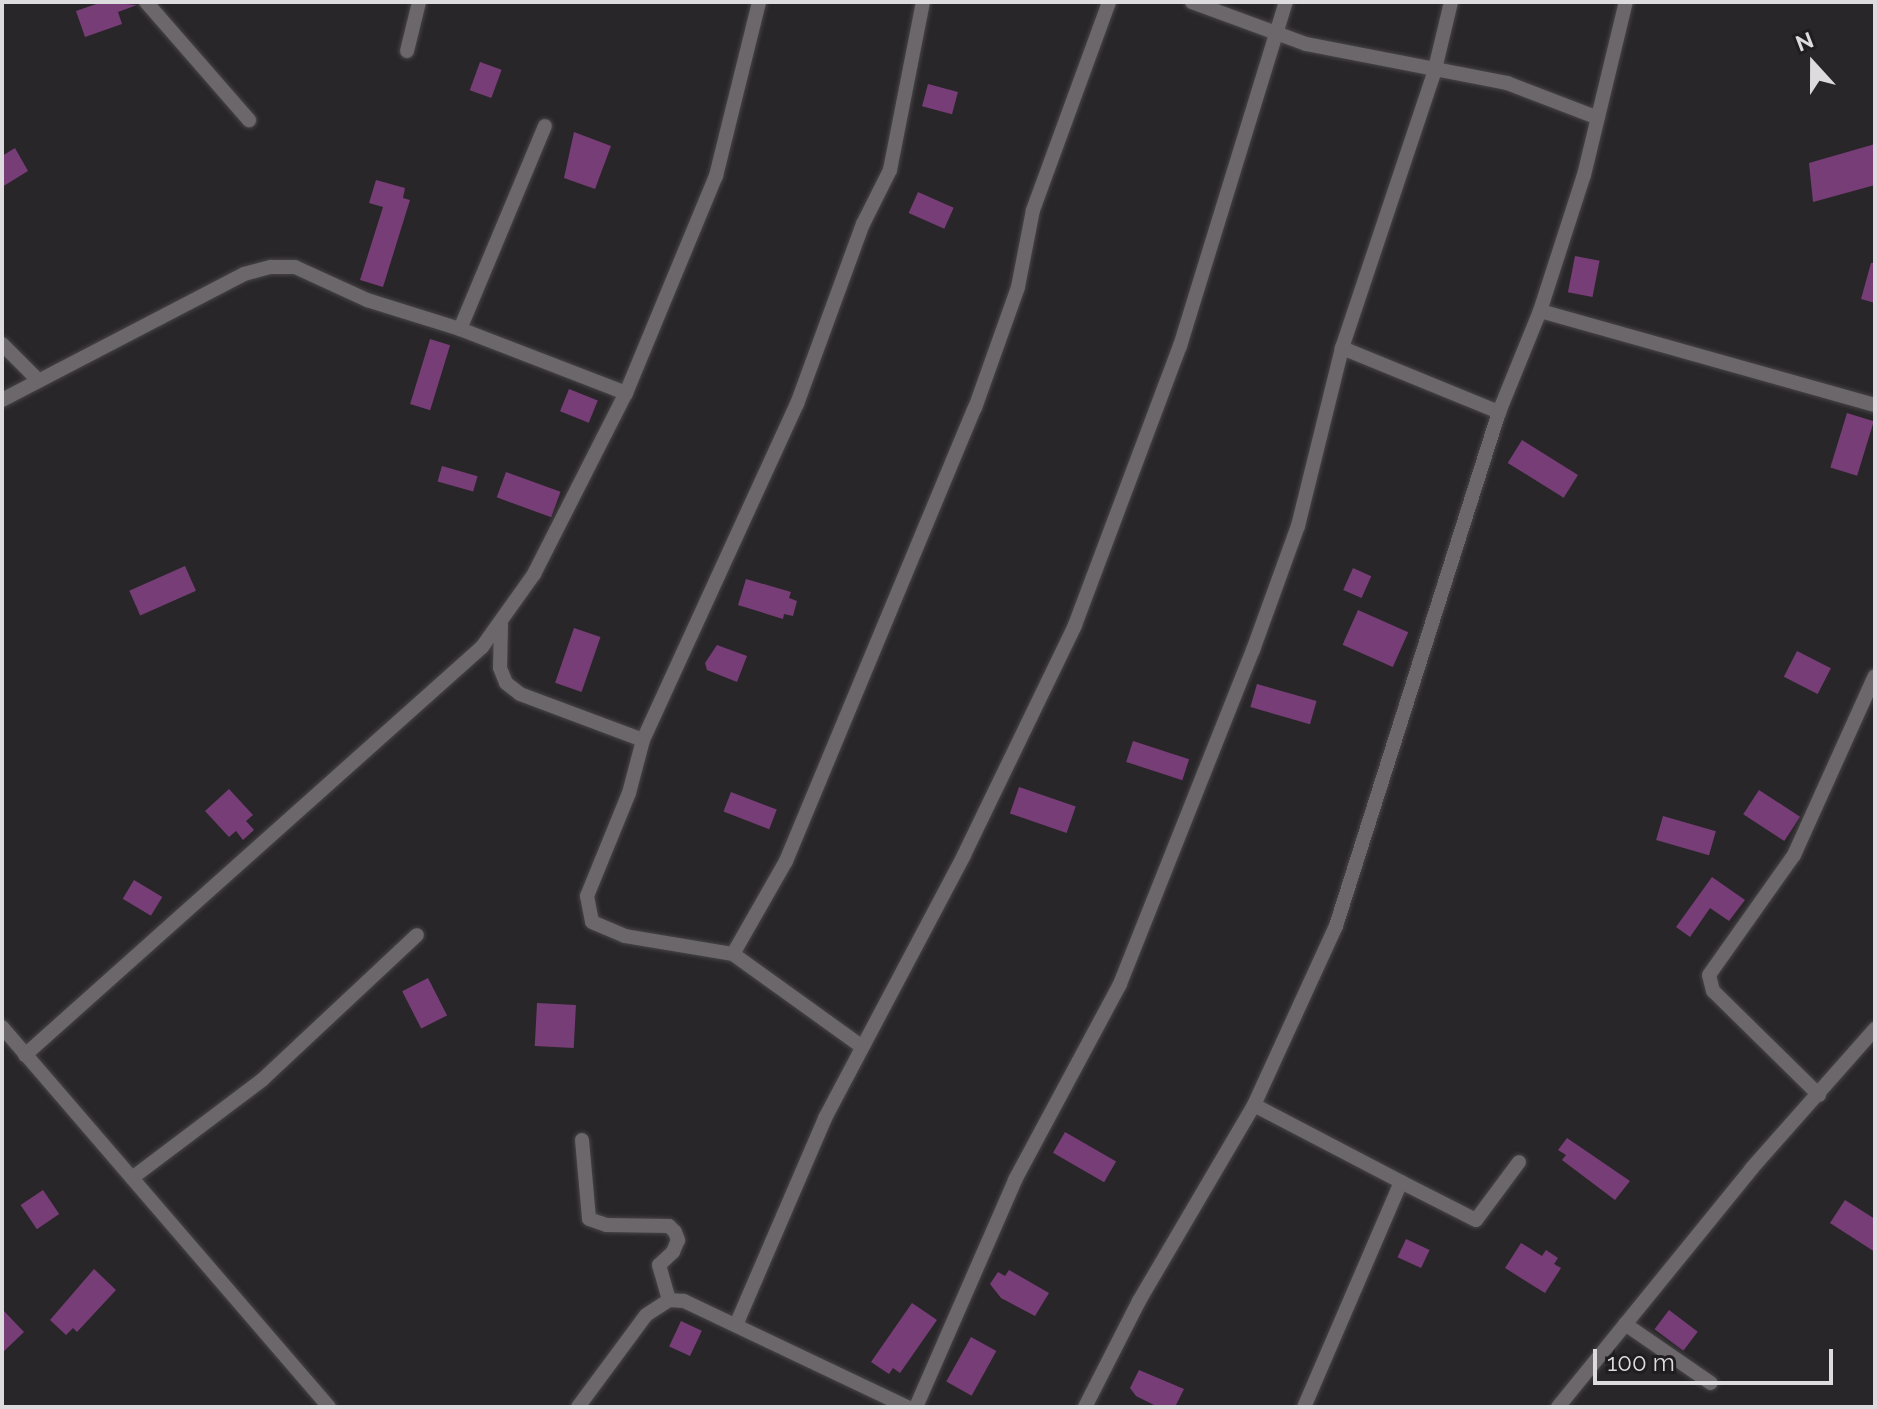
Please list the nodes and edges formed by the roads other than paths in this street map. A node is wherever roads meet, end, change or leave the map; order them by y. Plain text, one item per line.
1 (146, 2) edge
2 (419, 2) edge
3 (759, 2) edge
4 (923, 2) edge
5 (1109, 2) edge
6 (1192, 2) edge
7 (1286, 2) edge
8 (1451, 2) edge
9 (1626, 2) edge
10 (1274, 34) junction
11 (407, 51) dead end
12 (1434, 73) junction
13 (1598, 118) junction
14 (249, 120) dead end
15 (545, 126) dead end
16 (1540, 311) junction
17 (460, 329) junction
18 (2, 344) edge
19 (1342, 348) junction
20 (39, 381) junction
21 (626, 393) junction
22 (2, 400) edge
23 (1875, 405) edge
24 (1499, 412) junction
25 (501, 625) junction
26 (1875, 676) edge
27 (643, 740) junction
28 (417, 935) dead end
29 (733, 954) junction
30 (2, 1027) edge
31 (1875, 1029) edge
32 (861, 1046) junction
33 (25, 1055) junction
34 (1819, 1095) junction
35 (1254, 1105) junction
36 (582, 1140) dead end
37 (1519, 1162) dead end
38 (132, 1178) junction
39 (1401, 1182) junction
40 (669, 1300) junction
41 (1625, 1324) junction
42 (736, 1325) junction
43 (1711, 1383) dead end
44 (329, 1407) edge
45 (578, 1407) edge
46 (907, 1407) edge
47 (916, 1407) edge
48 (1085, 1407) edge
49 (1304, 1407) edge
50 (1558, 1407) edge

1 - 14 street
2 - 11 street
3 - 21 street
4 - 27 street
5 - 29 street
6 - 10 street
7 - 10 street
8 - 12 street
9 - 13 street
10 - 12 street
10 - 32 street
12 - 13 street
12 - 19 street
13 - 16 street
15 - 17 street
16 - 23 street
16 - 24 street
17 - 20 street
17 - 21 street
18 - 20 street
19 - 24 street
19 - 47 street
20 - 22 street
21 - 25 street
24 - 35 street
25 - 27 street
25 - 33 street
26 - 34 street
27 - 29 street
28 - 38 street
29 - 32 street
30 - 33 street
31 - 34 street
32 - 42 street
33 - 38 street
34 - 41 street
35 - 39 street
35 - 48 street
36 - 40 street
37 - 39 street
38 - 44 street
39 - 49 street
40 - 42 street
40 - 45 street
41 - 43 street
41 - 50 street
42 - 46 street

